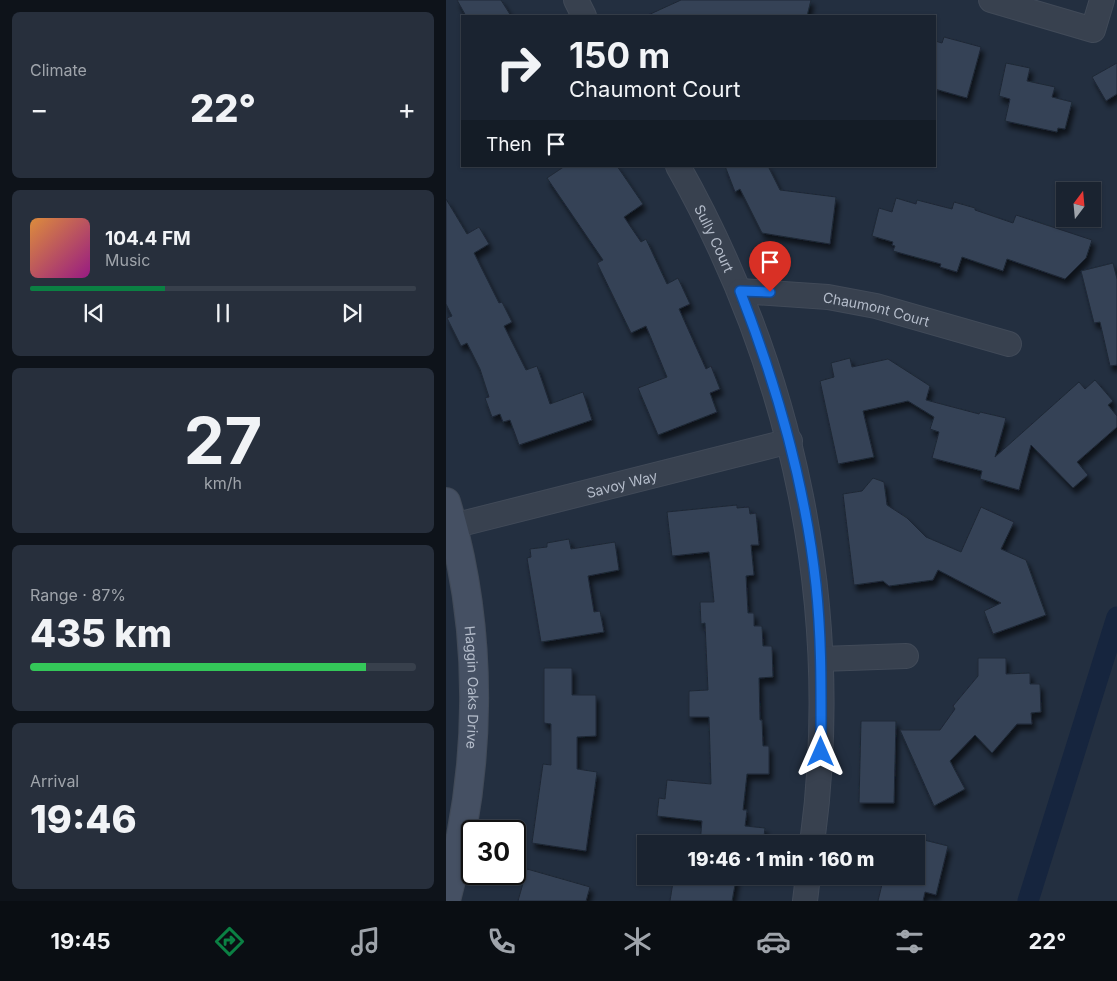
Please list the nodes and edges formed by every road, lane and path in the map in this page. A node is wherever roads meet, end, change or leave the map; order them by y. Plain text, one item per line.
1 (576, 0) edge
2 (991, 0) edge
3 (1102, 0) edge
4 (584, 15) edge
5 (679, 167) edge
6 (740, 291) junction
7 (1010, 344) dead end
8 (790, 441) junction
9 (449, 514) edge
10 (906, 656) dead end
11 (821, 659) junction
12 (813, 835) edge
13 (807, 885) edge
14 (446, 900) edge
15 (804, 901) edge

1 - 4 street
2 - 3 street
5 - 6 street, Sully Court
6 - 7 street, Chaumont Court
6 - 8 street, Sully Court
8 - 9 street, Savoy Way
8 - 11 street, Sully Court
9 - 14 street, Haggin Oaks Drive
10 - 11 street
11 - 12 street, Sully Court
13 - 15 street

